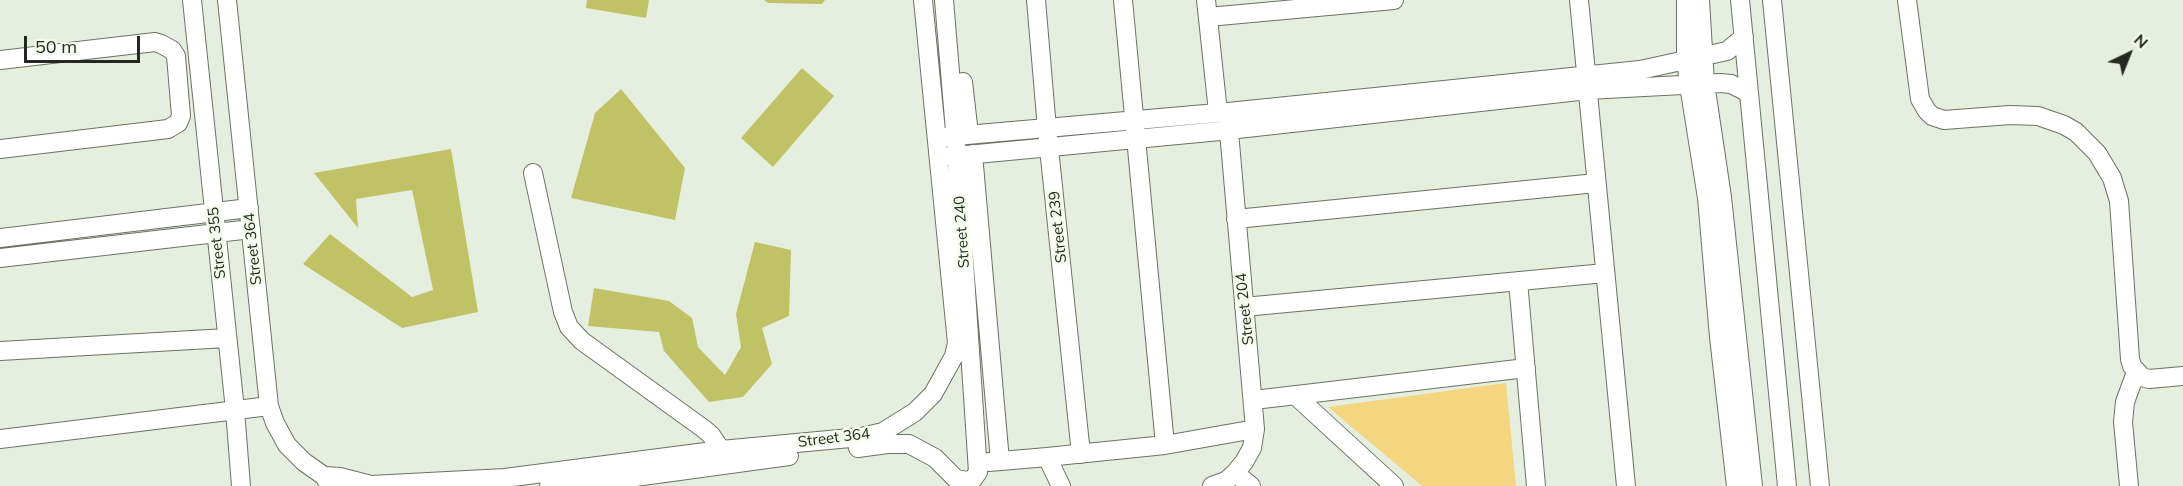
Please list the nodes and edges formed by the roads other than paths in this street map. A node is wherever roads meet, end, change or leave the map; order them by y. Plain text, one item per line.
1 (192, 0) edge
2 (227, 0) edge
3 (923, 0) edge
4 (944, 0) edge
5 (954, 0) edge
6 (1036, 0) edge
7 (1123, 0) edge
8 (1394, 0) edge
9 (1579, 0) edge
10 (1686, 0) edge
11 (1700, 0) edge
12 (1740, 0) edge
13 (1772, 0) edge
14 (1908, 0) edge
15 (1207, 9) edge
16 (1744, 37) junction
17 (1694, 57) junction
18 (0, 60) edge
19 (1587, 82) junction
20 (1697, 84) junction
21 (1749, 93) junction
22 (1225, 118) junction
23 (1134, 120) junction
24 (962, 135) junction
25 (937, 138) junction
26 (1048, 138) junction
27 (1136, 139) junction
28 (0, 149) edge
29 (965, 154) junction
30 (938, 158) junction
31 (533, 173) dead end
32 (1596, 183) junction
33 (249, 208) junction
34 (214, 213) junction
35 (1236, 219) junction
36 (251, 229) junction
37 (216, 233) junction
38 (0, 238) edge
39 (0, 258) edge
40 (1605, 273) junction
41 (1518, 281) junction
42 (1244, 307) junction
43 (227, 338) junction
44 (0, 351) edge
45 (1526, 368) junction
46 (2136, 372) junction
47 (2183, 376) edge
48 (1296, 396) junction
49 (1254, 400) junction
50 (269, 406) junction
51 (235, 410) junction
52 (1255, 429) junction
53 (0, 439) edge
54 (1165, 445) junction
55 (721, 450) junction
56 (1081, 454) junction
57 (1047, 457) junction
58 (1000, 460) junction
59 (1235, 473) junction
60 (618, 476) edge
61 (969, 478) edge
62 (591, 479) edge
63 (327, 481) edge
64 (505, 482) edge
65 (412, 485) edge
66 (241, 486) edge
67 (549, 486) edge
68 (1061, 486) edge
69 (1212, 486) edge
70 (1251, 486) edge
71 (1394, 486) edge
72 (1536, 486) edge
73 (1626, 486) edge
74 (1736, 486) edge
75 (1753, 486) edge
76 (1787, 486) edge
77 (1820, 486) edge
78 (2129, 486) edge

1 - 34 street, Street 355
2 - 33 street, Street 364
3 - 25 street, Street 364
4 - 24 street, Street 240
5 - 24 street
6 - 26 street, Street 239
7 - 23 street
8 - 15 street
9 - 19 street
10 - 17 street
11 - 17 street
12 - 16 street
13 - 77 street
14 - 46 street
15 - 22 street, Street 204
16 - 17 street
16 - 21 street
17 - 19 street
17 - 20 street
18 - 28 street
19 - 20 street
19 - 22 street
19 - 32 street
20 - 21 street
20 - 74 street
20 - 75 street
21 - 76 street
22 - 23 street
22 - 27 street
22 - 35 street, Street 204
23 - 26 street
23 - 27 street
24 - 25 street
24 - 26 street
24 - 29 street, Street 240
25 - 30 street, Street 364
26 - 27 street
26 - 29 street
26 - 56 street, Street 239
27 - 54 street
29 - 30 street
29 - 58 street
29 - 61 street, Street 240
30 - 55 street, Street 364
31 - 55 street
32 - 35 street
32 - 40 street
33 - 34 street
33 - 36 street, Street 364
34 - 37 street, Street 355
34 - 38 street
35 - 42 street, Street 204
36 - 37 street
36 - 50 street, Street 364
37 - 39 street
37 - 43 street, Street 355
40 - 41 street
40 - 73 street
41 - 42 street
41 - 45 street
42 - 49 street, Street 204
43 - 44 street
43 - 51 street, Street 355
45 - 48 street
45 - 72 street
46 - 47 street
46 - 78 street
48 - 49 street
48 - 71 street
49 - 52 street, Street 204
50 - 51 street
50 - 63 street, Street 364
51 - 53 street
51 - 66 street, Street 355
52 - 54 street
52 - 59 street, Street 204
54 - 56 street
55 - 60 street, Street 364
56 - 57 street
57 - 58 street
57 - 68 street
58 - 61 street
59 - 69 street, Street 204
59 - 70 street
60 - 61 street, Street 364
60 - 62 street, Street 364
62 - 64 street, Street 364
62 - 67 street, Street 364
63 - 65 street, Street 364
64 - 65 street, Street 364

